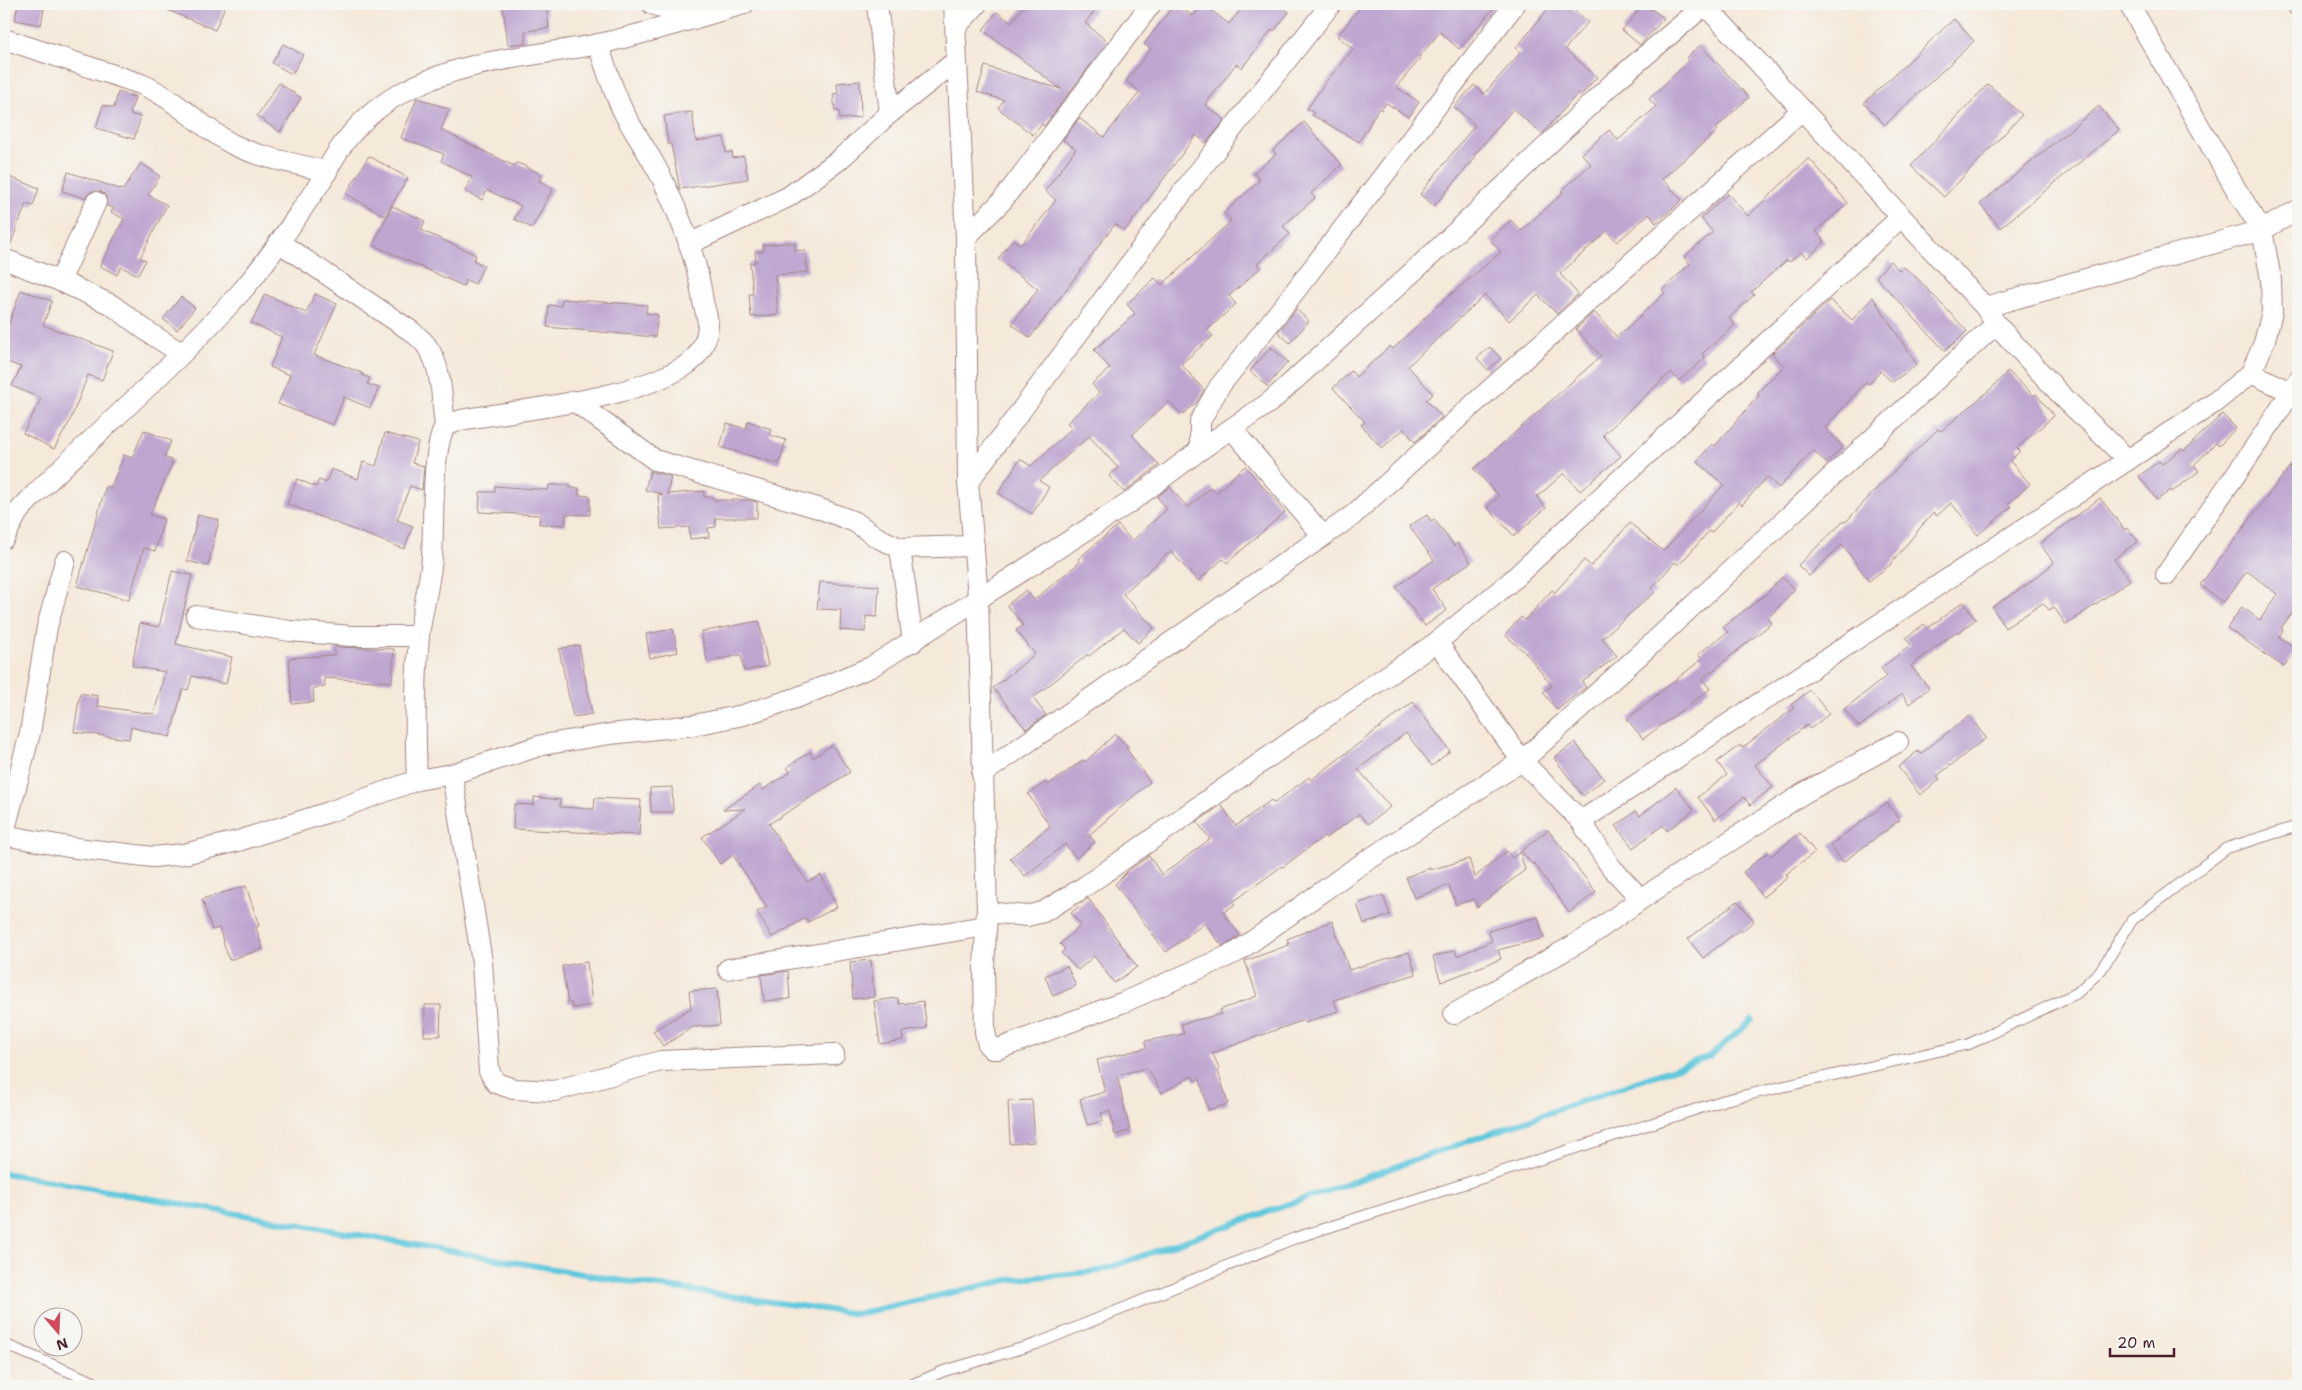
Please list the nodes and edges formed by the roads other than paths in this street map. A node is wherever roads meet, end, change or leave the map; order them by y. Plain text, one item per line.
1 (652, 4) edge
2 (744, 4) edge
3 (877, 4) edge
4 (954, 4) edge
5 (977, 4) edge
6 (1151, 4) edge
7 (1332, 4) edge
8 (1515, 4) edge
9 (1705, 4) edge
10 (2129, 4) edge
11 (694, 19) junction
12 (956, 27) junction
13 (4, 39) edge
14 (598, 44) junction
15 (956, 61) junction
16 (1802, 110) junction
17 (890, 113) junction
18 (327, 172) junction
19 (96, 202) dead end
20 (2298, 210) edge
21 (1901, 217) junction
22 (2262, 230) junction
23 (966, 237) junction
24 (280, 243) junction
25 (689, 244) junction
26 (4, 259) edge
27 (60, 281) junction
28 (1985, 307) junction
29 (1996, 324) junction
30 (181, 353) junction
31 (2251, 373) junction
32 (2295, 387) edge
33 (574, 401) junction
34 (445, 426) junction
35 (1232, 429) junction
36 (1200, 450) junction
37 (2128, 460) junction
38 (968, 482) junction
39 (11, 508) edge
40 (1323, 536) junction
41 (4, 538) edge
42 (974, 546) junction
43 (900, 548) junction
44 (66, 561) dead end
45 (2166, 575) dead end
46 (978, 597) junction
47 (196, 616) dead end
48 (419, 636) junction
49 (913, 642) junction
50 (1436, 642) junction
51 (1898, 742) dead end
52 (1522, 761) junction
53 (452, 774) junction
54 (982, 774) junction
55 (417, 780) junction
56 (1581, 821) junction
57 (2298, 826) edge
58 (4, 834) edge
59 (1641, 899) junction
60 (986, 919) junction
61 (728, 969) dead end
62 (1454, 1014) dead end
63 (834, 1054) dead end
64 (4, 1344) edge
65 (103, 1386) edge
66 (908, 1386) edge

1 - 11 street
2 - 11 street
3 - 17 street
4 - 12 street
5 - 12 street
6 - 23 street
7 - 38 street
8 - 36 street
9 - 16 street
9 - 35 street
10 - 22 street
11 - 14 street
12 - 15 street
13 - 18 street
14 - 18 street
14 - 25 street
15 - 17 street
15 - 23 street
16 - 21 street
16 - 40 street
17 - 25 street
18 - 24 street
19 - 27 street
20 - 22 street
21 - 28 street
21 - 50 street
22 - 28 street
22 - 31 street
23 - 38 street
24 - 30 street
24 - 34 street
25 - 33 street
26 - 27 street
27 - 30 street
28 - 29 street
29 - 37 street
29 - 52 street
30 - 39 street
31 - 32 street
31 - 37 street
32 - 45 street
33 - 34 street
33 - 43 street
34 - 48 street
35 - 36 street
35 - 40 street
36 - 46 street
37 - 56 street
38 - 42 street
39 - 41 street
40 - 54 street
42 - 43 street
42 - 46 street
43 - 49 street
44 - 58 street
46 - 49 street
46 - 54 street
47 - 48 street
48 - 55 street
49 - 53 street
50 - 52 street
50 - 60 street
51 - 59 street
52 - 56 street
52 - 60 street
53 - 55 street
53 - 63 street
54 - 60 street
55 - 58 street
56 - 59 street
57 - 66 lane
59 - 62 street
60 - 61 street
64 - 65 lane

